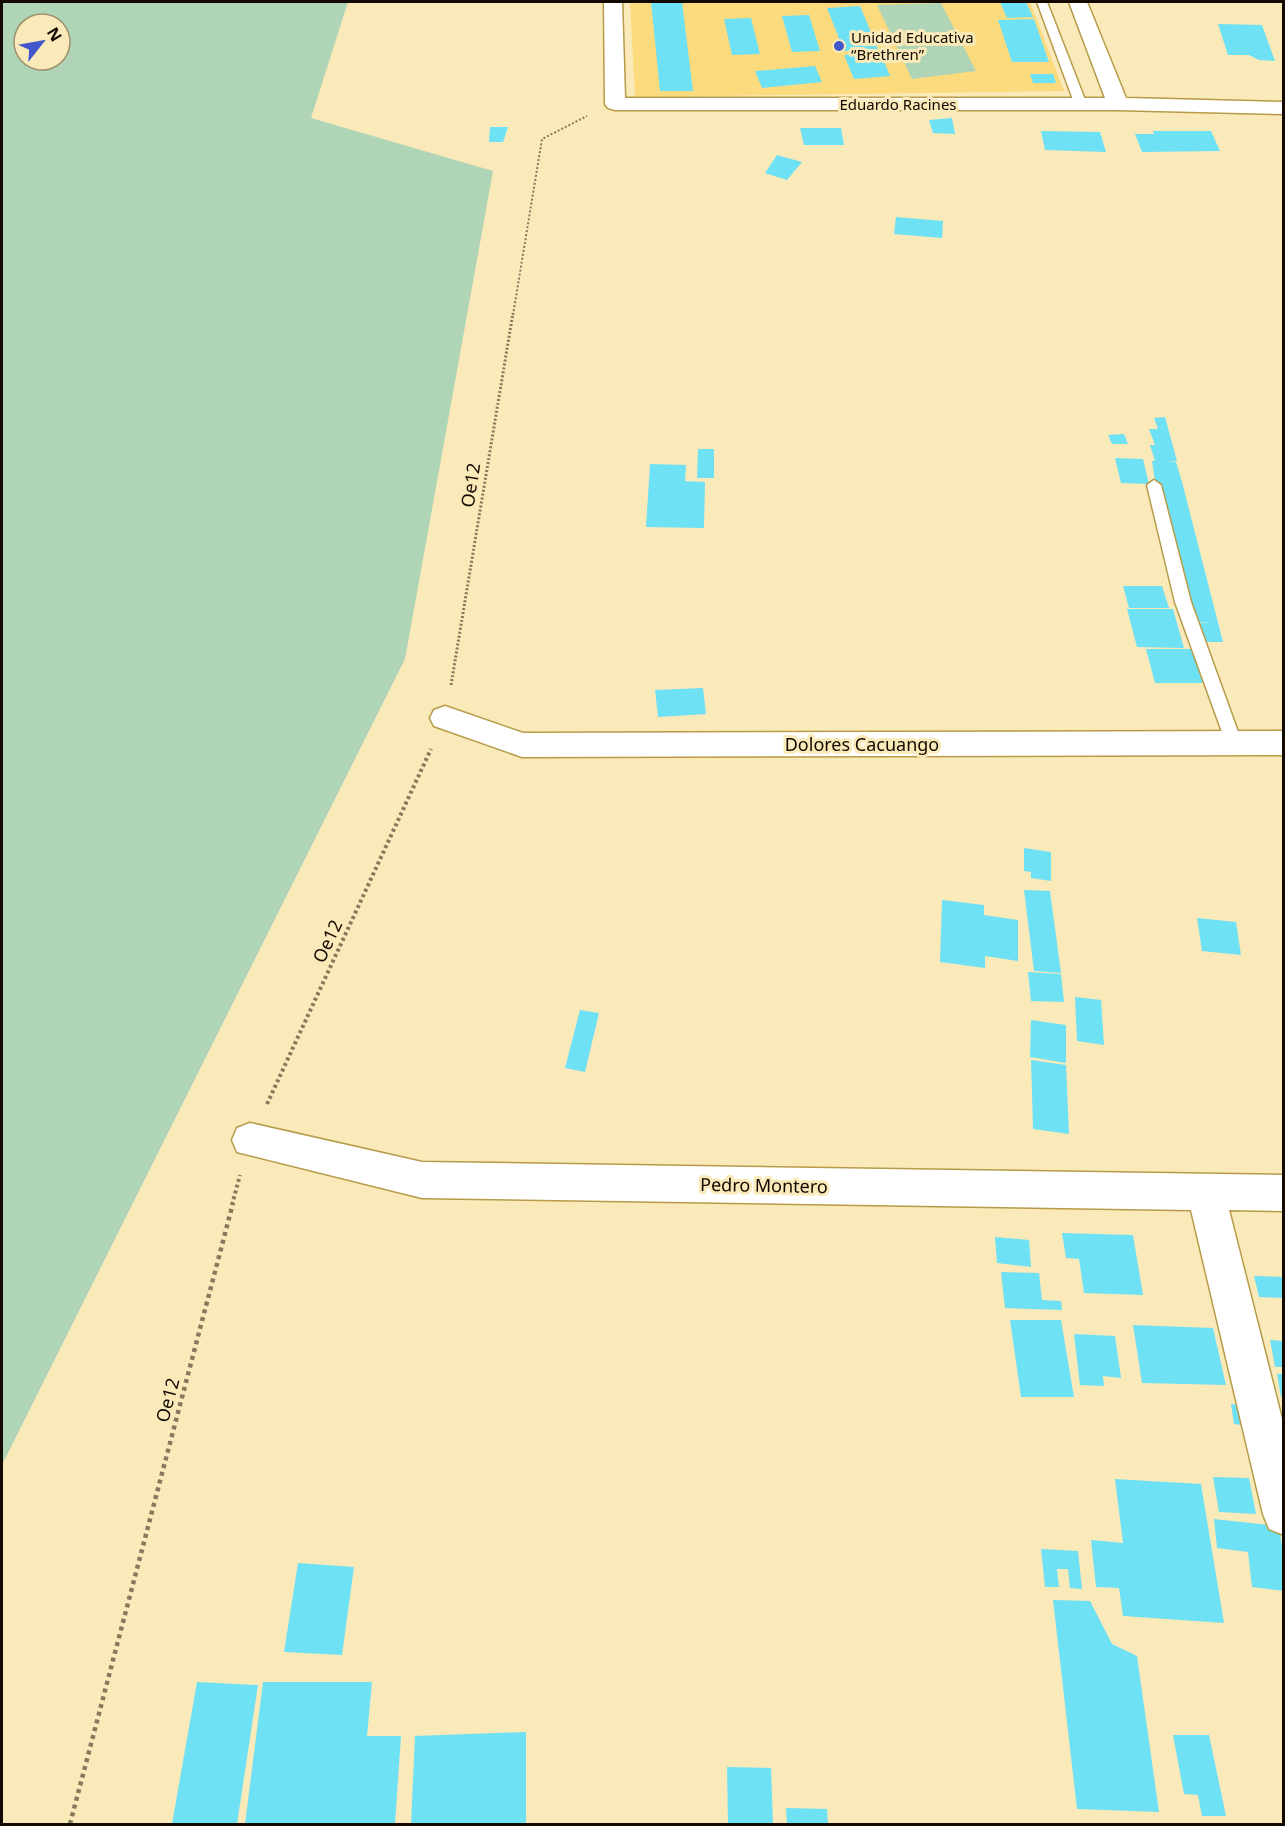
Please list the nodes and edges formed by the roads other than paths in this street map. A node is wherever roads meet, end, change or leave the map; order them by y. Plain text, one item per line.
1 (613, 2) edge
2 (1042, 2) edge
3 (1078, 2) edge
4 (1118, 104) junction
5 (1081, 105) junction
6 (1284, 108) edge
7 (1154, 484) dead end
8 (445, 718) road end
9 (1234, 743) junction
10 (1284, 743) edge
11 (250, 1140) road end
12 (1206, 1192) junction
13 (1284, 1193) edge
14 (1284, 1514) edge

1 - 5 street, Eduardo Racines
2 - 5 lane
3 - 4 street
4 - 5 street, Eduardo Racines
4 - 6 street, Eduardo Racines
7 - 9 lane
8 - 9 street, Dolores Cacuango
9 - 10 street, Dolores Cacuango
11 - 12 street, Pedro Montero
12 - 13 street, Pedro Montero
12 - 14 street

